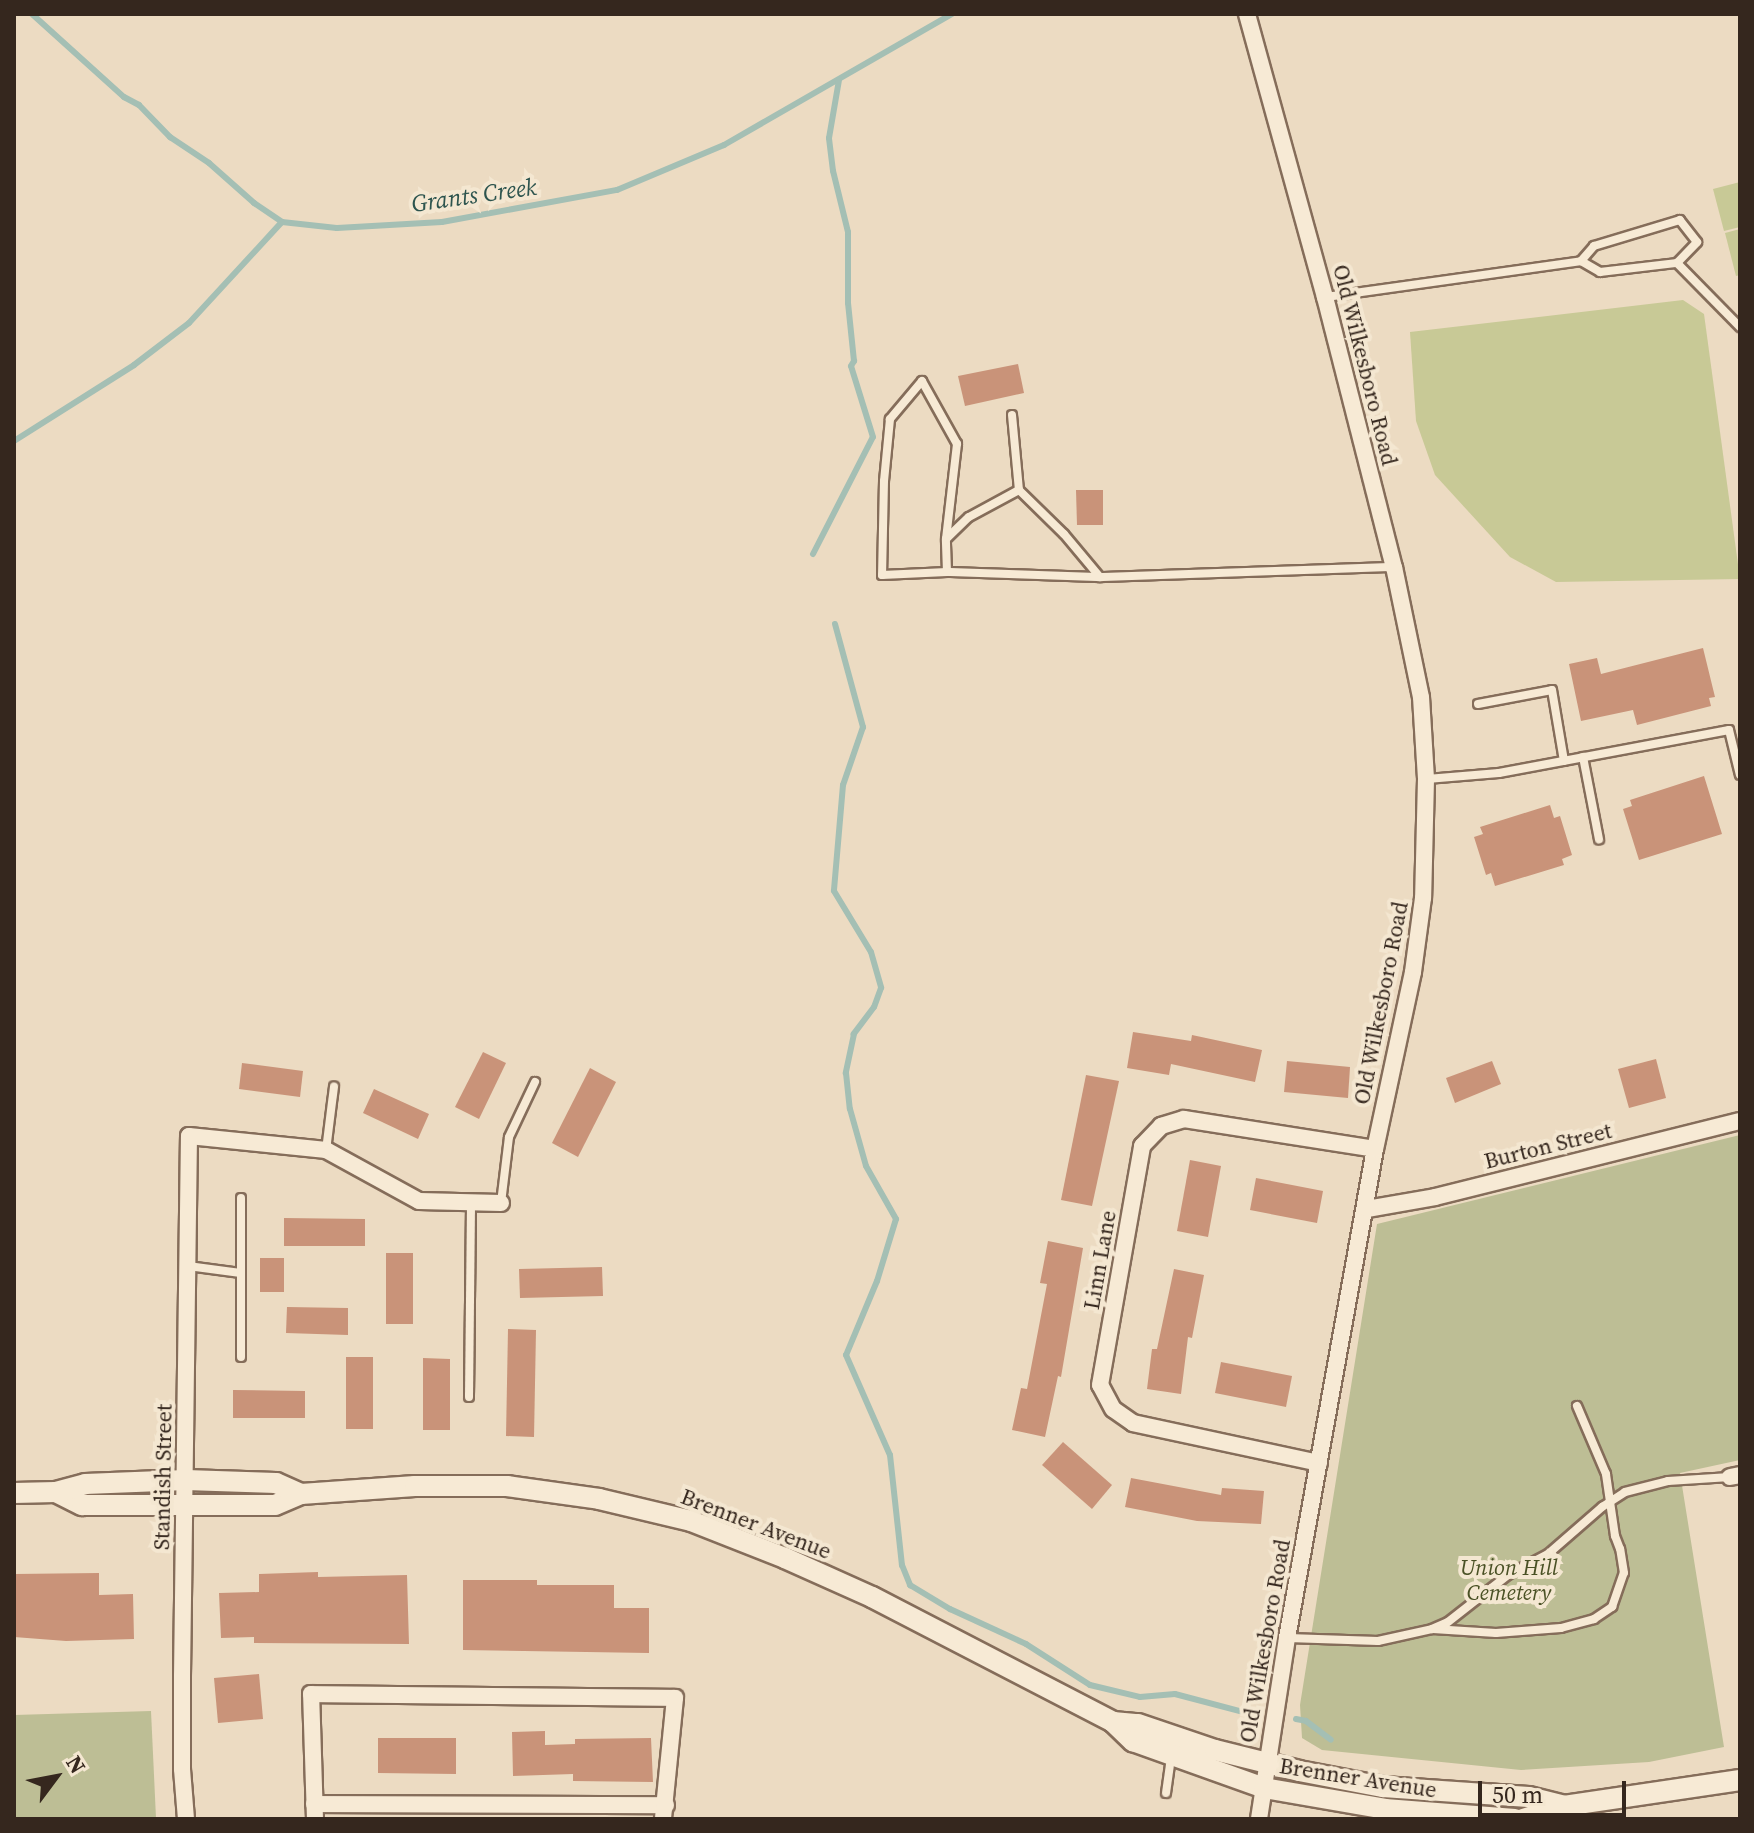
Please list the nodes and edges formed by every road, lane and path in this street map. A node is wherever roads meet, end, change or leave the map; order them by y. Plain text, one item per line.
1 (1247, 14) edge
2 (1581, 261) junction
3 (1677, 263) junction
4 (1325, 297) junction
5 (1740, 327) edge
6 (1012, 415) dead end
7 (1019, 490) junction
8 (946, 539) junction
9 (1394, 567) junction
10 (947, 572) junction
11 (1100, 577) junction
12 (1478, 704) dead end
13 (1583, 757) junction
14 (1564, 761) junction
15 (1740, 775) edge
16 (1426, 779) junction
17 (1599, 839) dead end
18 (535, 1082) dead end
19 (334, 1087) dead end
20 (1740, 1121) edge
21 (1375, 1149) junction
22 (326, 1150) junction
23 (241, 1198) dead end
24 (471, 1202) junction
25 (501, 1203) joint
26 (1367, 1209) junction
27 (187, 1266) junction
28 (241, 1273) junction
29 (241, 1357) dead end
30 (469, 1397) dead end
31 (1577, 1406) dead end
32 (1319, 1463) junction
33 (1735, 1476) edge
34 (186, 1480) junction
35 (56, 1492) junction
36 (14, 1493) edge
37 (301, 1494) junction
38 (1611, 1500) junction
39 (185, 1505) junction
40 (1432, 1629) junction
41 (1287, 1638) junction
42 (1113, 1722) junction
43 (1171, 1756) junction
44 (1267, 1762) junction
45 (1740, 1780) edge
46 (1264, 1788) junction
47 (1166, 1793) dead end
48 (314, 1811) edge
49 (665, 1812) edge
50 (1563, 1812) edge
51 (186, 1819) edge
52 (1259, 1819) edge
53 (1515, 1819) edge
54 (1523, 1819) edge

1 - 4 street, Old Wilkesboro Road
2 - 3 lane
2 - 3 lane
2 - 4 lane
3 - 5 lane
4 - 9 street, Old Wilkesboro Road
6 - 7 lane
7 - 8 lane
7 - 11 lane
8 - 10 lane
8 - 10 lane
9 - 11 lane
9 - 16 street, Old Wilkesboro Road
10 - 11 lane
12 - 14 lane
13 - 14 lane
13 - 15 lane
13 - 17 lane
14 - 16 lane
16 - 21 street, Old Wilkesboro Road
18 - 25 lane
19 - 22 lane
20 - 26 street, Burton Street
21 - 26 street, Old Wilkesboro Road
21 - 32 street, Linn Lane
22 - 24 street
22 - 27 street, Standish Street
23 - 28 lane
24 - 25 street
24 - 30 lane
26 - 32 street, Old Wilkesboro Road
27 - 28 lane
27 - 34 street, Standish Street
28 - 29 lane
31 - 38 lane
32 - 41 street, Old Wilkesboro Road
33 - 38 lane
34 - 35 street, Brenner Avenue
34 - 37 street, Brenner Avenue
34 - 39 street, Standish Street
35 - 36 street, Brenner Avenue
35 - 39 street, Brenner Avenue
37 - 39 street, Brenner Avenue
37 - 42 street, Brenner Avenue
38 - 40 lane
38 - 40 lane
39 - 51 street, Standish Street
40 - 41 lane
41 - 44 street, Old Wilkesboro Road
42 - 43 street, Brenner Avenue
42 - 44 street, Brenner Avenue
43 - 46 street, Brenner Avenue
43 - 47 lane
44 - 46 street, Old Wilkesboro Road
44 - 50 street, Brenner Avenue
45 - 50 street, Brenner Avenue
46 - 52 street, Old Wilkesboro Road
46 - 53 street, Brenner Avenue
48 - 49 street
48 - 49 street
50 - 54 street, Brenner Avenue

